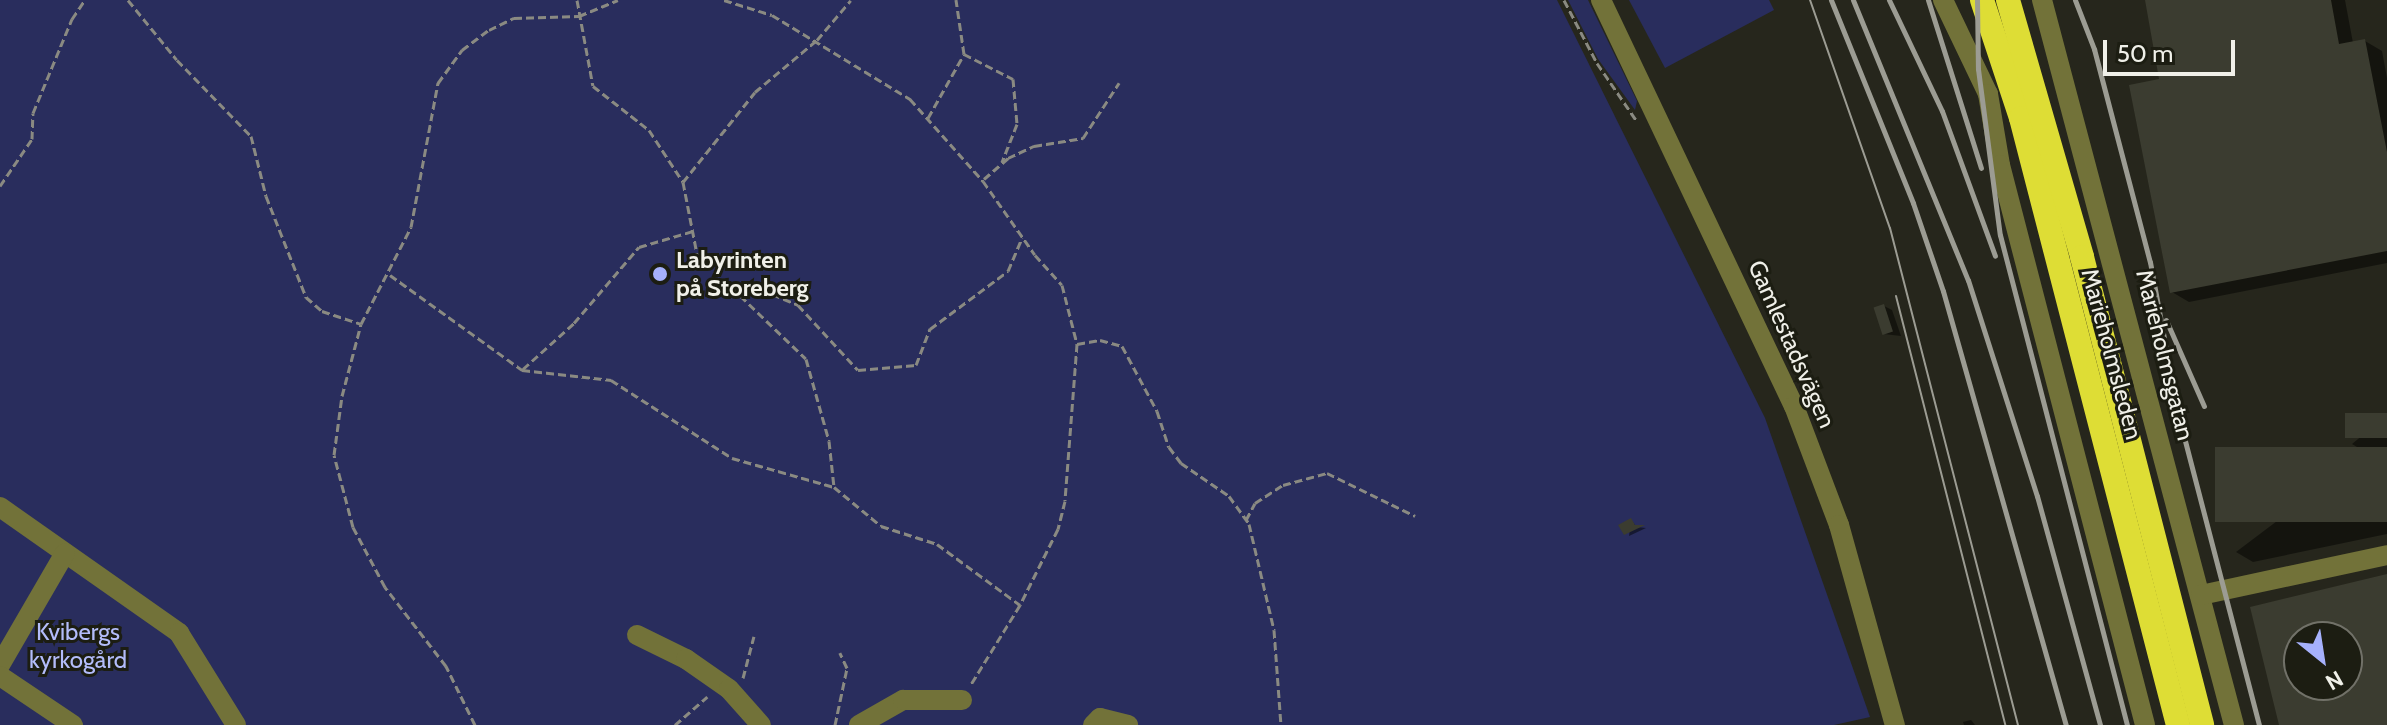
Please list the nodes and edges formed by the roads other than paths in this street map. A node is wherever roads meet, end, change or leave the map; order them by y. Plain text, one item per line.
1 (1601, 0) edge
2 (1943, 0) edge
3 (1982, 0) edge
4 (2008, 0) edge
5 (2042, 0) edge
6 (0, 507) edge
7 (65, 553) junction
8 (2387, 555) edge
9 (2201, 595) junction
10 (637, 635) dead end
11 (0, 665) edge
12 (0, 676) edge
13 (962, 700) road end
14 (73, 725) edge
15 (236, 725) edge
16 (761, 725) edge
17 (859, 725) edge
18 (1093, 725) edge
19 (1128, 725) edge
20 (1895, 725) edge
21 (2145, 725) edge
22 (2178, 725) edge
23 (2202, 725) edge
24 (2234, 725) edge

1 - 20 street, Gamlestadsvägen
2 - 21 street
3 - 22 highway, Marieholmsleden
4 - 23 highway, Marieholmsleden
5 - 9 street, Marieholmsgatan
6 - 7 street
7 - 11 street
7 - 15 street
8 - 9 street
9 - 24 street, Marieholmsgatan
10 - 16 street
12 - 14 street
13 - 17 street
18 - 19 street

